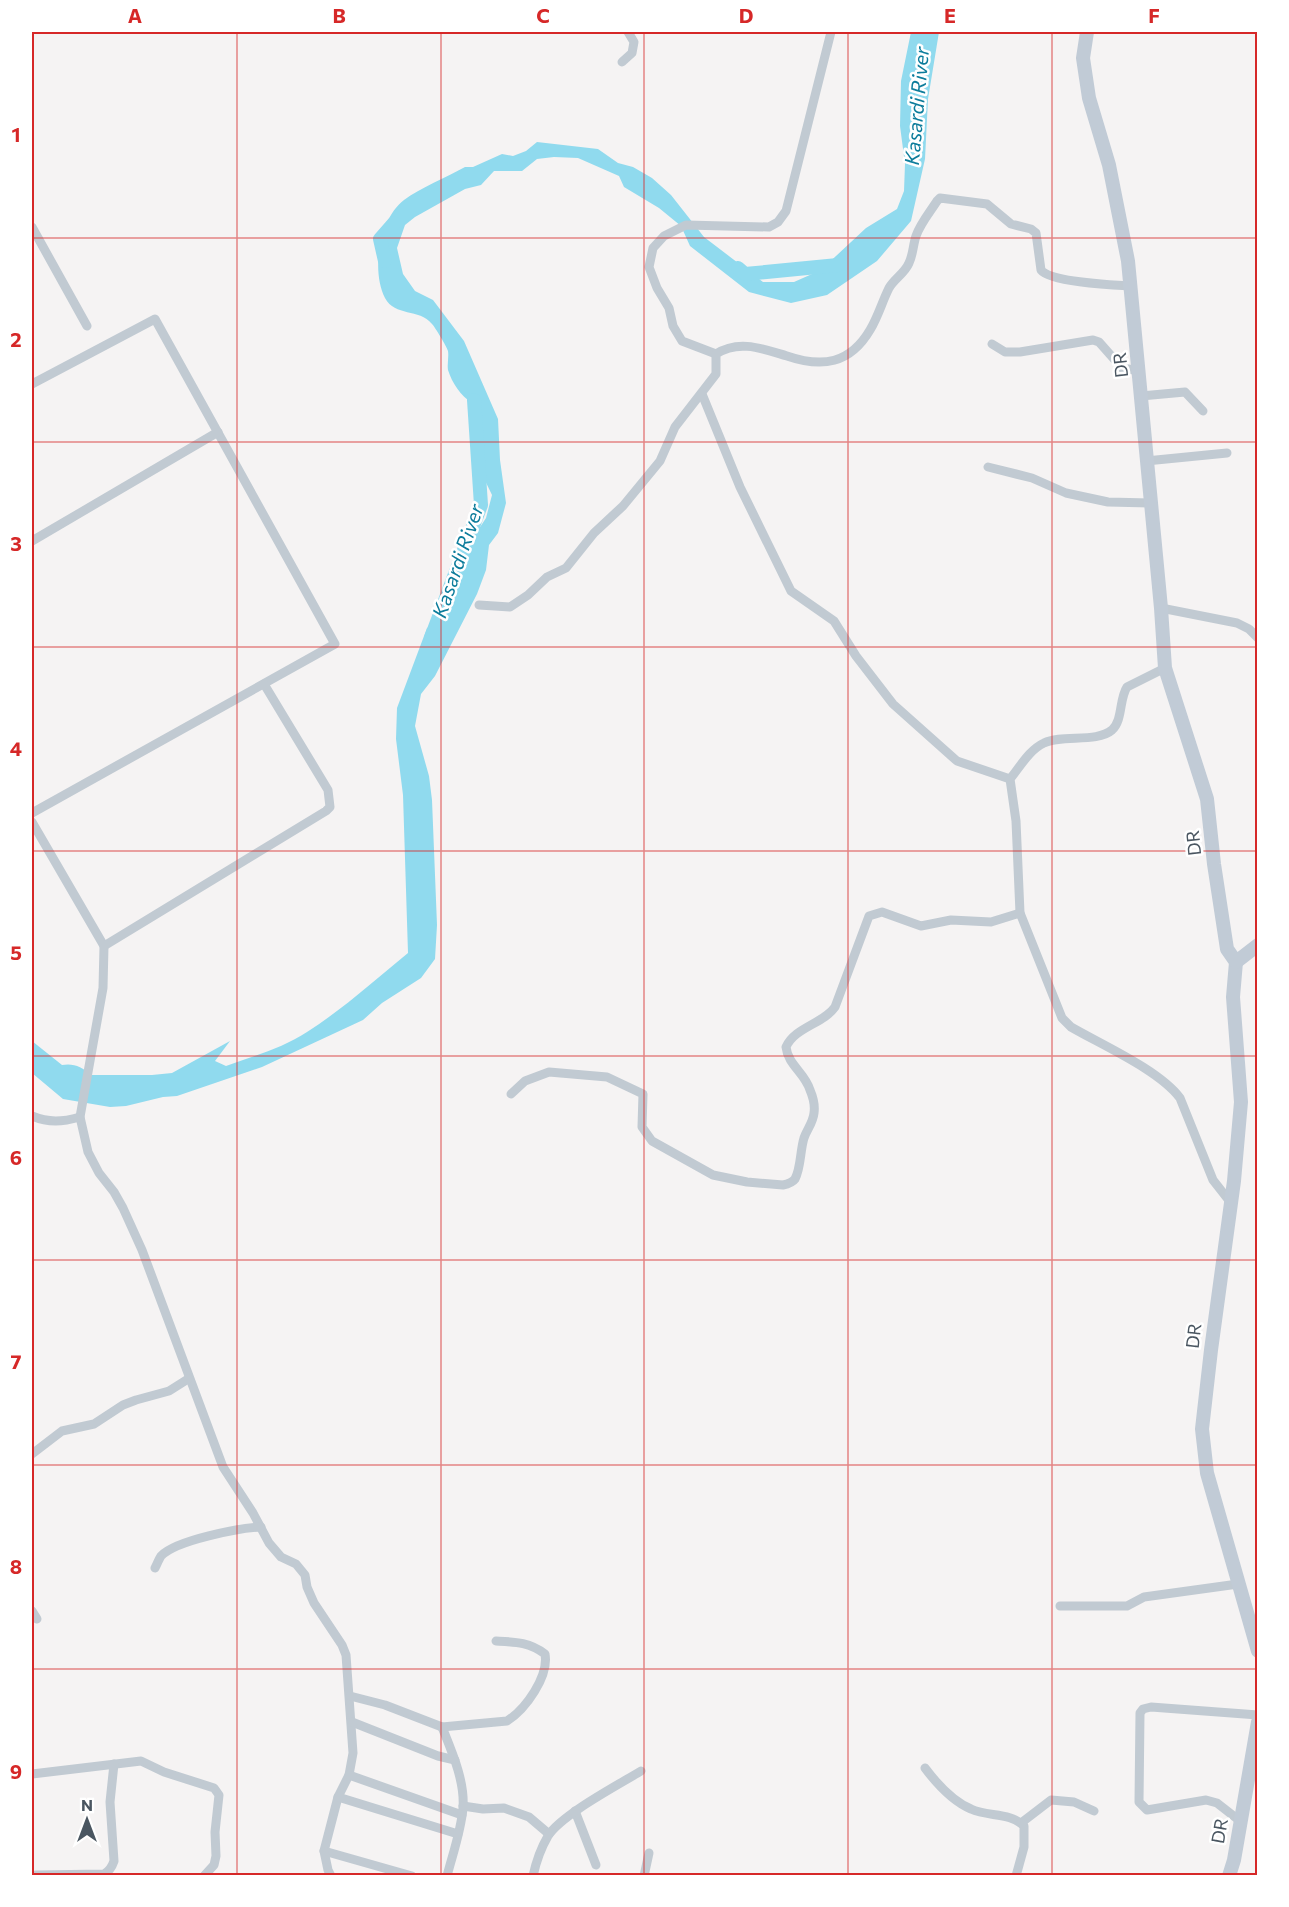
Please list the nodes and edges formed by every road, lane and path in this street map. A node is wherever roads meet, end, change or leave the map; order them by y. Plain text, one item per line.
1 (628, 32) edge
2 (831, 32) edge
3 (1088, 32) edge
4 (622, 62) dead end
5 (32, 227) edge
6 (1130, 286) junction
7 (87, 326) dead end
8 (992, 344) dead end
9 (716, 354) junction
10 (1140, 371) junction
11 (32, 384) edge
12 (702, 394) junction
13 (1141, 396) junction
14 (1203, 411) dead end
15 (218, 432) junction
16 (1227, 453) dead end
17 (1146, 461) junction
18 (988, 466) dead end
19 (1150, 503) junction
20 (32, 541) edge
21 (479, 605) dead end
22 (1161, 608) junction
23 (1257, 638) edge
24 (1164, 668) junction
25 (264, 684) junction
26 (1010, 779) junction
27 (32, 813) edge
28 (32, 822) edge
29 (1020, 913) junction
30 (1257, 945) edge
31 (104, 946) junction
32 (1236, 962) junction
33 (512, 1094) dead end
34 (81, 1112) junction
35 (32, 1116) edge
36 (1231, 1203) junction
37 (189, 1379) junction
38 (32, 1454) edge
39 (261, 1527) junction
40 (155, 1568) dead end
41 (1238, 1584) junction
42 (1060, 1606) dead end
43 (496, 1641) dead end
44 (1257, 1651) edge
45 (350, 1696) junction
46 (1257, 1715) edge
47 (351, 1722) junction
48 (1257, 1722) edge
49 (442, 1727) junction
50 (455, 1760) junction
51 (114, 1764) junction
52 (925, 1768) dead end
53 (641, 1770) dead end
54 (32, 1774) edge
55 (349, 1775) junction
56 (338, 1797) junction
57 (463, 1810) junction
58 (575, 1811) junction
59 (1094, 1811) dead end
60 (1240, 1821) junction
61 (1020, 1823) junction
62 (458, 1834) junction
63 (549, 1834) junction
64 (324, 1851) junction
65 (650, 1853) dead end
66 (32, 1864) edge
67 (596, 1864) dead end
68 (114, 1871) edge
69 (36, 1875) edge
70 (204, 1875) edge
71 (331, 1875) edge
72 (412, 1875) edge
73 (447, 1875) edge
74 (533, 1875) edge
75 (644, 1875) edge
76 (1016, 1875) edge
77 (1229, 1875) edge

1 - 4 street
2 - 9 street
3 - 6 street, DR
5 - 7 street
6 - 9 street
6 - 10 street, DR
8 - 10 street
9 - 12 street
10 - 13 street, DR
11 - 15 street
12 - 21 street
12 - 26 street
13 - 14 street
13 - 17 street, DR
15 - 20 street
15 - 25 street
16 - 17 street
17 - 19 street, DR
18 - 19 street
19 - 22 street, DR
22 - 23 street
22 - 24 street, DR
24 - 26 street
24 - 32 street, DR
25 - 27 street
25 - 31 street
26 - 29 street
28 - 31 street
29 - 33 street
29 - 36 street
30 - 32 street
31 - 34 street
32 - 36 street, DR
34 - 35 street
34 - 37 street
36 - 41 street, DR
37 - 38 street
37 - 39 street
39 - 40 street
39 - 45 street
41 - 42 street
41 - 44 street, DR
43 - 49 street
45 - 47 street
45 - 49 street
46 - 60 street
47 - 50 street
47 - 55 street
48 - 60 street, DR
49 - 50 street
50 - 57 street
51 - 54 street
51 - 68 street
51 - 70 street
52 - 61 street
53 - 58 street
55 - 56 street
55 - 57 street
56 - 62 street
56 - 64 street
57 - 62 street
57 - 63 street
58 - 63 street
58 - 67 street
59 - 61 street
60 - 77 street, DR
61 - 76 street
62 - 73 street
63 - 74 street
64 - 71 street
64 - 72 street
65 - 75 street
66 - 69 street
68 - 69 street

